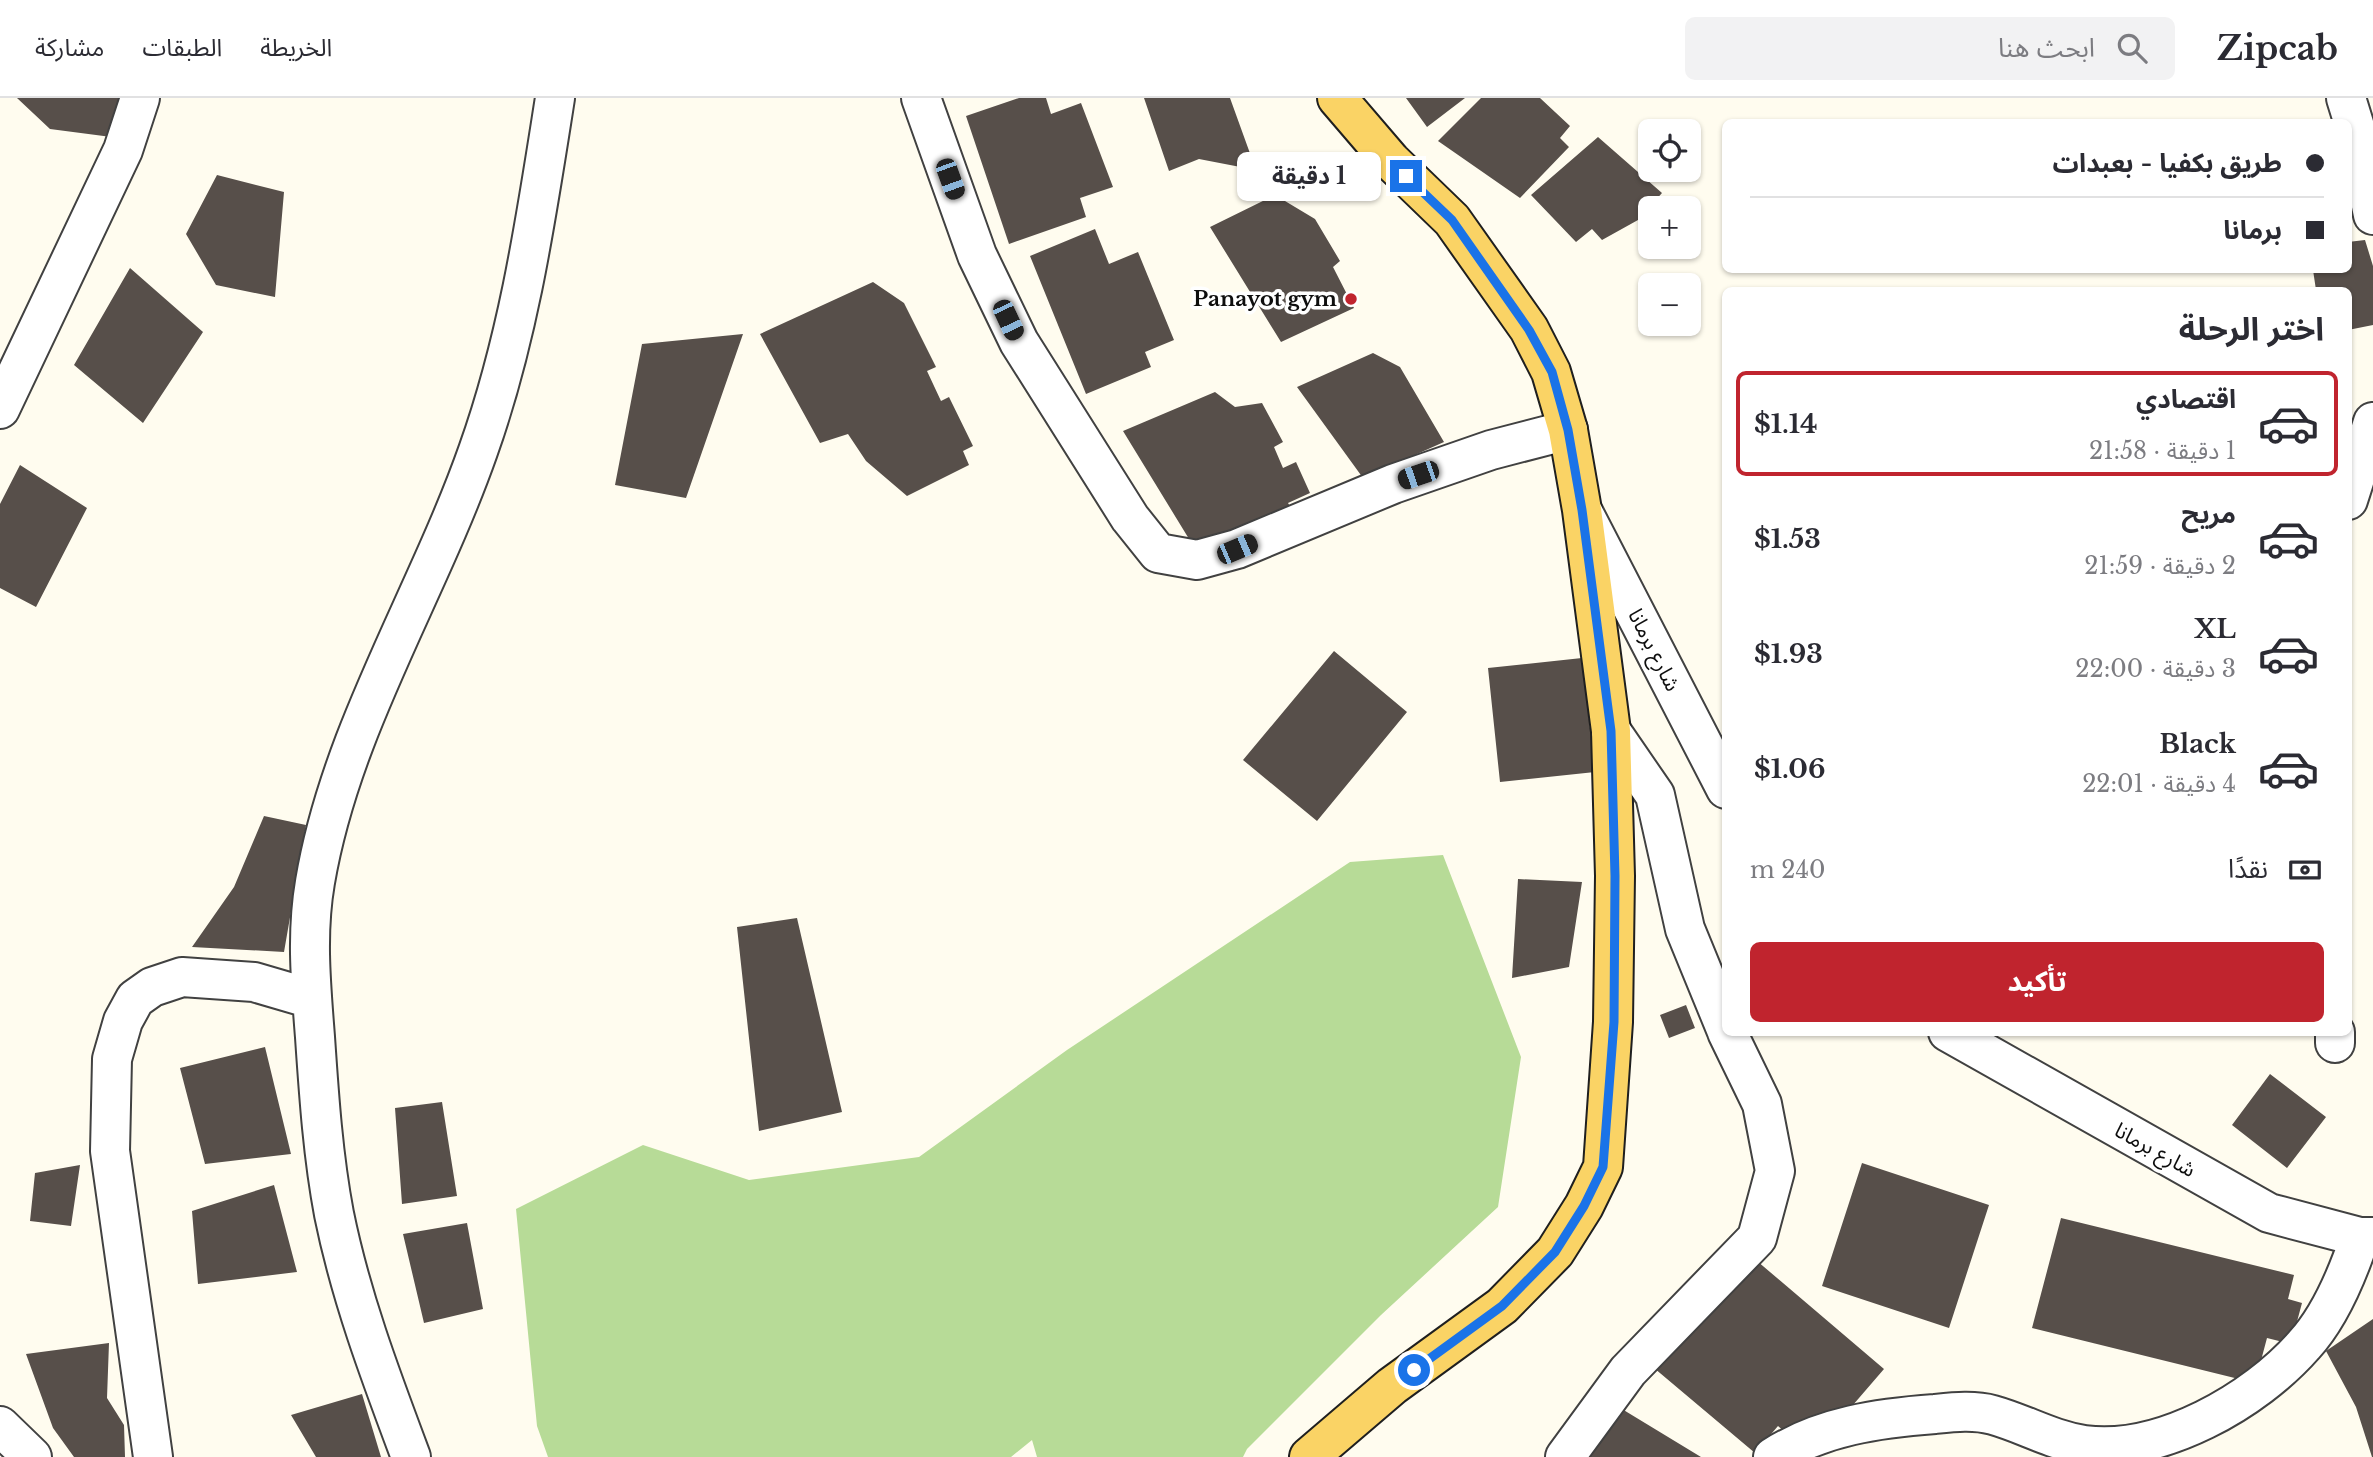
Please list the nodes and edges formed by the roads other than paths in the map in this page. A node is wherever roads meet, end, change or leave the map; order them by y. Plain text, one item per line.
1 (140, 98) edge
2 (555, 98) edge
3 (921, 98) edge
4 (1337, 98) edge
5 (2346, 98) edge
6 (2373, 215) edge
7 (0, 409) edge
8 (2373, 422) edge
9 (1568, 430) junction
10 (2352, 488) edge
11 (1582, 510) junction
12 (1611, 731) junction
13 (1722, 781) edge
14 (312, 999) junction
15 (1722, 1021) edge
16 (1728, 1036) edge
17 (1955, 1036) edge
18 (2366, 1237) edge
19 (0, 1426) edge
20 (32, 1457) edge
21 (153, 1457) edge
22 (411, 1457) edge
23 (1309, 1457) edge
24 (1565, 1457) edge
25 (1773, 1457) edge

1 - 7 street
2 - 14 street
3 - 9 street
4 - 9 main road
5 - 6 street
8 - 10 street
9 - 11 main road
11 - 12 main road
11 - 13 street, شارع برمانا
12 - 15 street
12 - 23 main road
14 - 21 street
14 - 22 street
16 - 24 street
17 - 18 street, شارع برمانا
18 - 25 street
19 - 20 street

